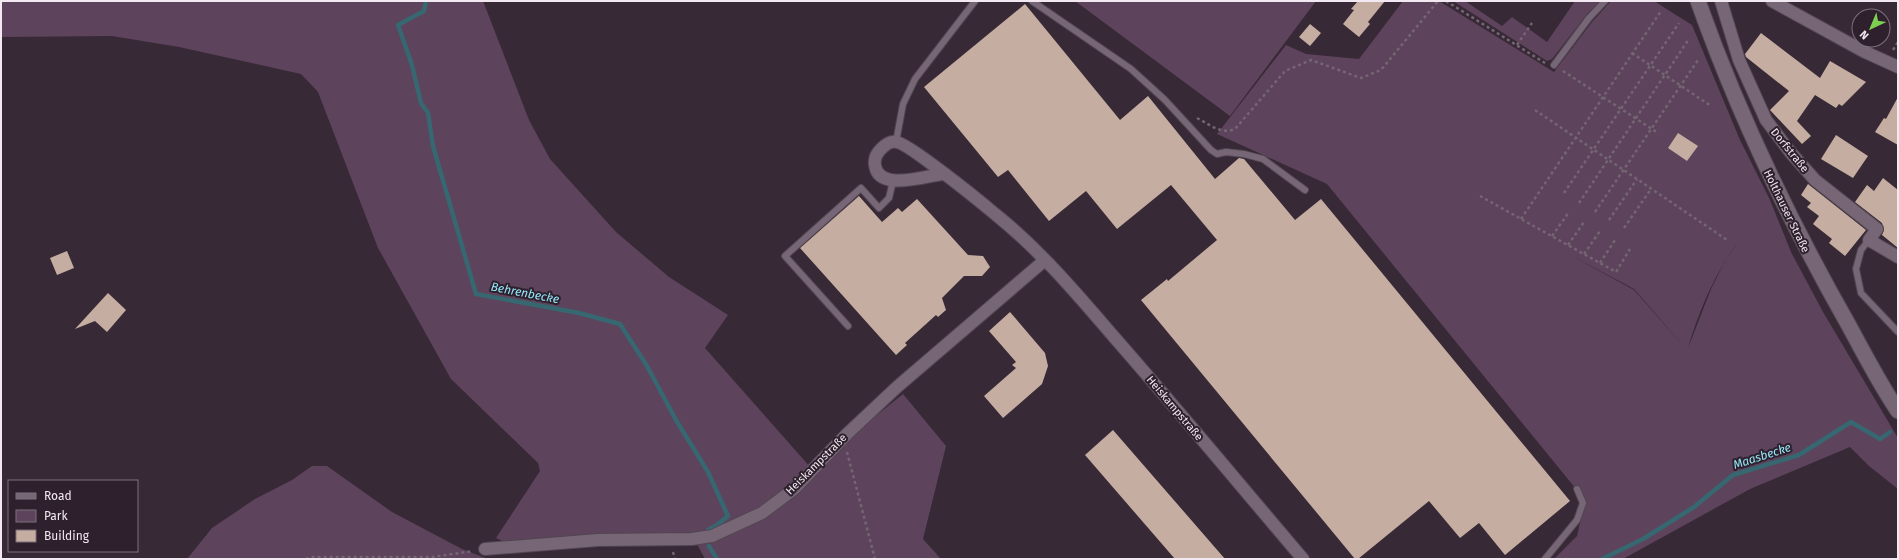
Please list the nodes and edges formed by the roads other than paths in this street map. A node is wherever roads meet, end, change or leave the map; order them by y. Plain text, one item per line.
1 (975, 1) edge
2 (1032, 1) edge
3 (1604, 1) edge
4 (1698, 1) edge
5 (1721, 1) edge
6 (1772, 1) edge
7 (1554, 65) road end
8 (1898, 67) edge
9 (896, 142) junction
10 (943, 174) junction
11 (893, 181) junction
12 (1305, 190) dead end
13 (1869, 240) junction
14 (1898, 257) edge
15 (1045, 260) junction
16 (848, 326) dead end
17 (1898, 332) edge
18 (1898, 411) edge
19 (1577, 489) dead end
20 (485, 549) road end
21 (1303, 559) edge
22 (1545, 559) edge

1 - 9 lane
2 - 12 lane
3 - 7 lane
4 - 18 street, Holthauser Straße
5 - 13 street, Dorfstraße
6 - 8 street
9 - 10 street, Heiskampstraße
9 - 11 street
10 - 11 street
10 - 15 street, Heiskampstraße
11 - 16 lane
13 - 14 street
13 - 17 lane
15 - 20 street, Heiskampstraße
15 - 21 street, Heiskampstraße
19 - 22 lane

